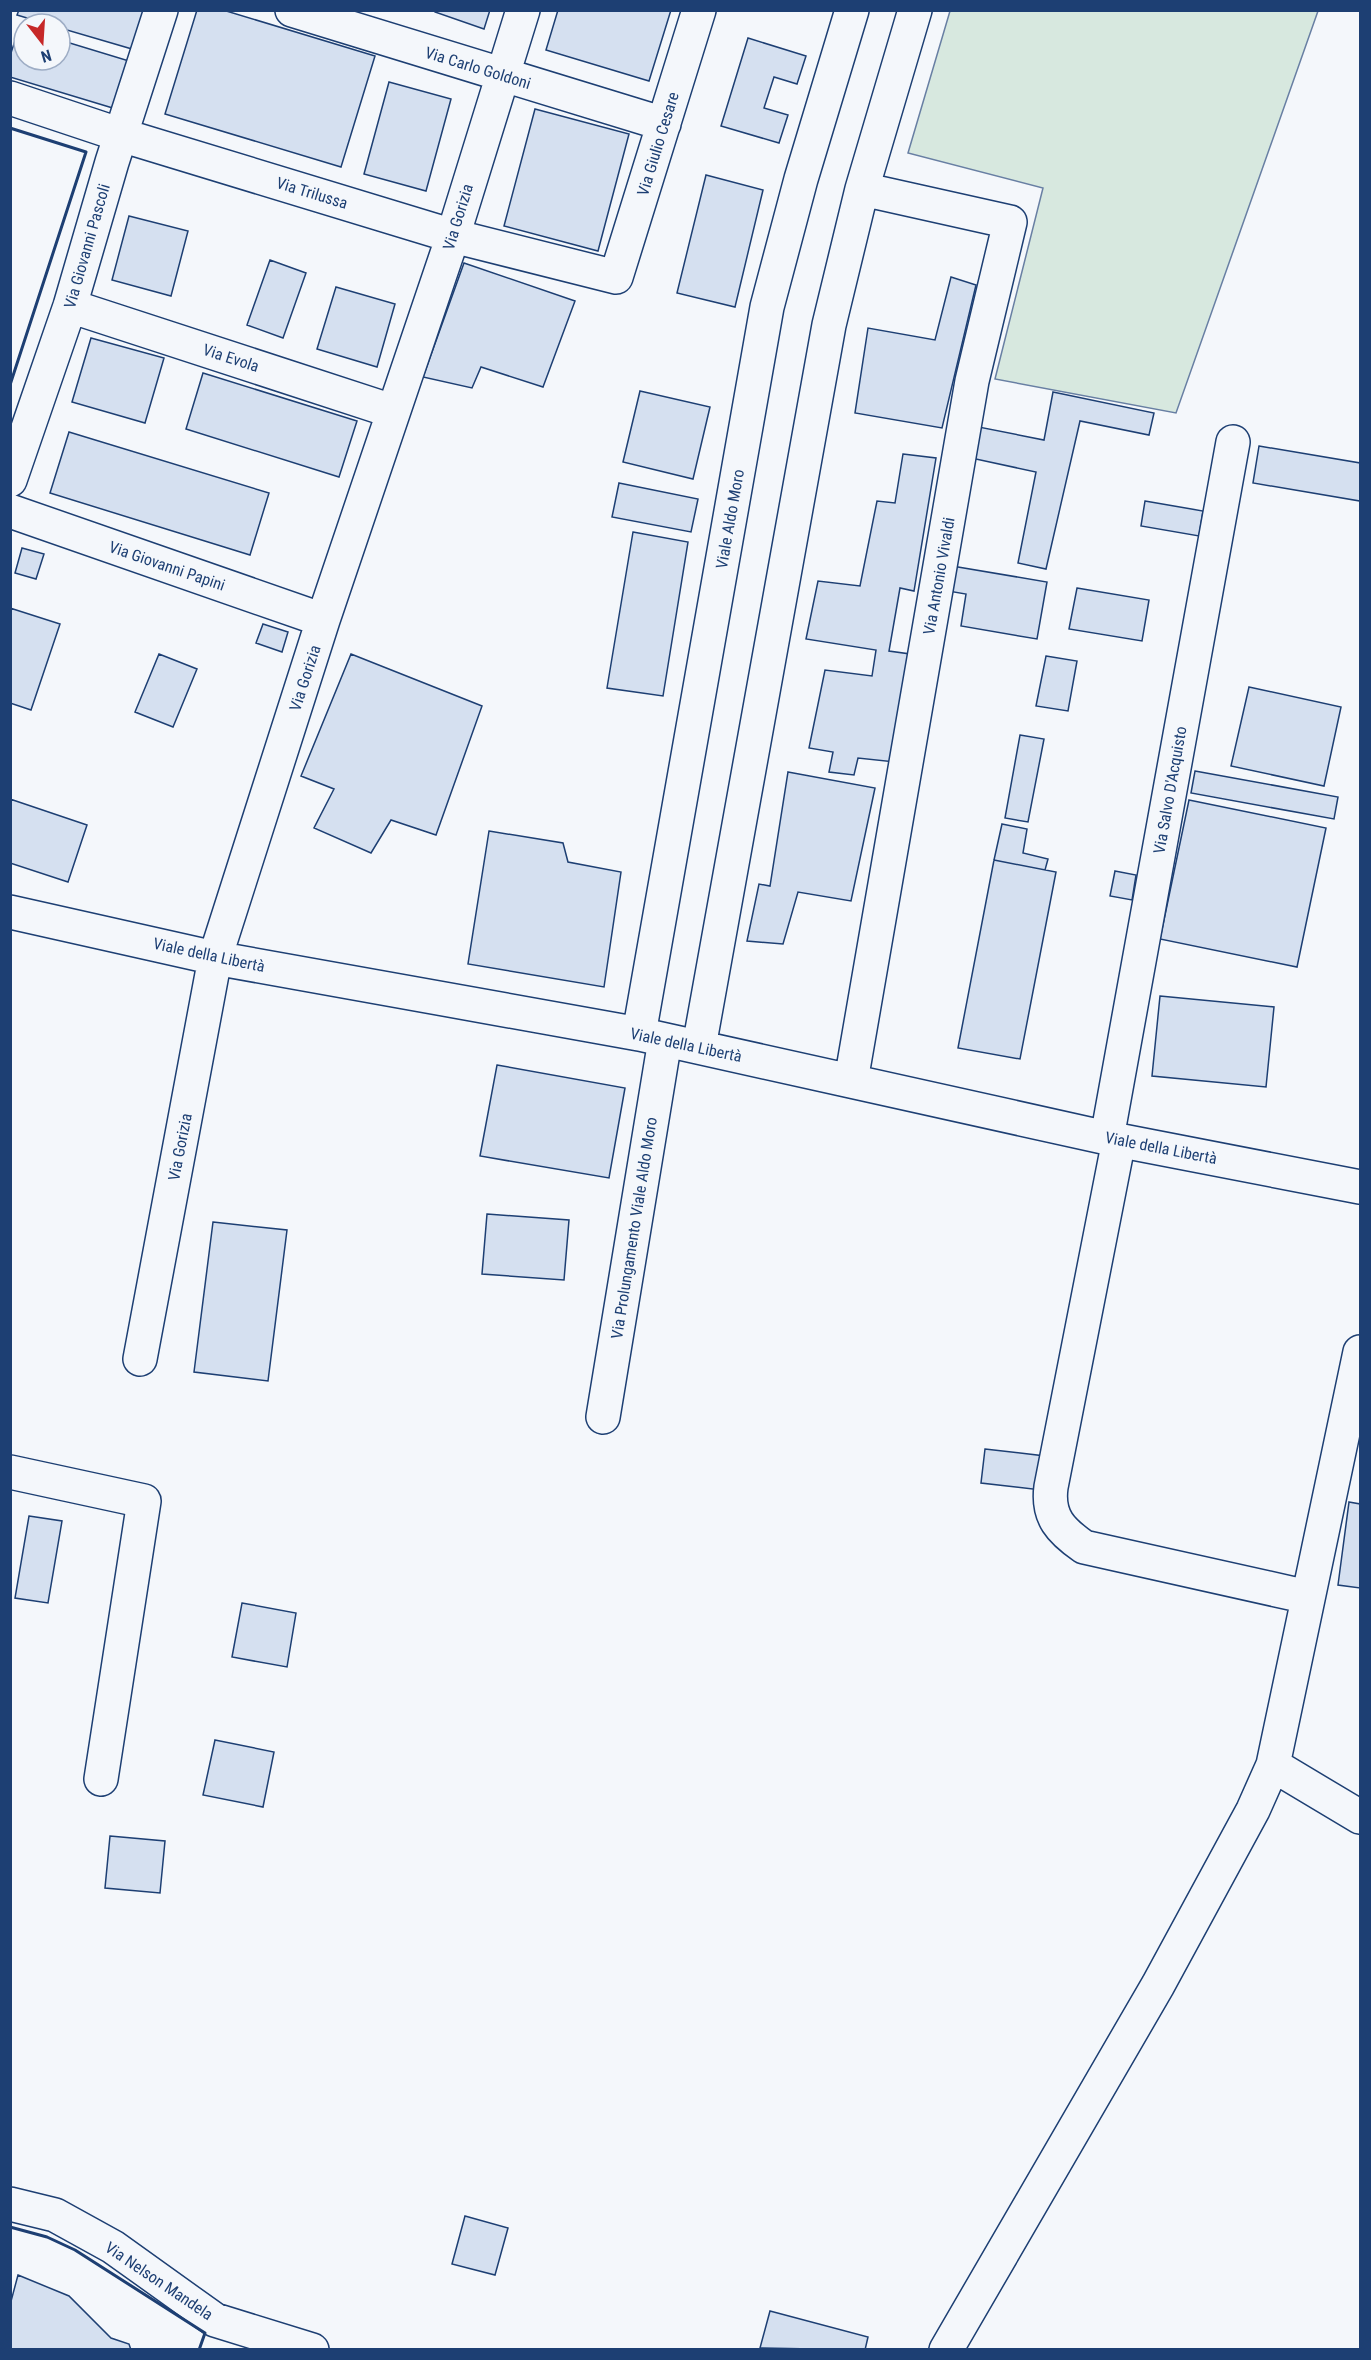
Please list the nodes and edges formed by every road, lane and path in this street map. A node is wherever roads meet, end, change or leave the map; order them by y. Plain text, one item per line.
1 (161, 10) edge
2 (292, 10) edge
3 (523, 10) edge
4 (699, 10) edge
5 (852, 10) edge
6 (915, 10) edge
7 (501, 75) junction
8 (10, 98) edge
9 (664, 124) junction
10 (121, 135) junction
11 (862, 189) junction
12 (453, 236) junction
13 (616, 277) joint
14 (70, 306) junction
15 (392, 411) junction
16 (1233, 442) dead end
17 (10, 480) edge
18 (10, 511) edge
19 (323, 620) junction
20 (10, 912) edge
21 (215, 958) junction
22 (652, 1037) junction
23 (699, 1047) junction
24 (851, 1081) junction
25 (1113, 1139) junction
26 (1360, 1187) edge
27 (1360, 1352) edge
28 (140, 1359) dead end
29 (603, 1417) dead end
30 (10, 1473) edge
31 (1308, 1597) junction
32 (1273, 1765) junction
33 (101, 1779) dead end
34 (1360, 1817) edge
35 (10, 2204) edge
36 (312, 2349) edge
37 (946, 2349) edge

1 - 10 street, Via Giovanni Pascoli
2 - 7 street, Via Carlo Goldoni
3 - 7 street, Via Gorizia
4 - 9 street, Via Giulio Cesare
5 - 22 street, Viale Aldo Moro
6 - 11 street
7 - 9 street, Via Carlo Goldoni
7 - 12 street, Via Gorizia
8 - 10 street, Via Trilussa
9 - 13 street, Via Giulio Cesare
10 - 12 street, Via Trilussa
10 - 14 street, Via Giovanni Pascoli
11 - 23 street
11 - 24 street, Via Antonio Vivaldi
12 - 13 street, Via Trilussa
12 - 15 street, Via Gorizia
14 - 15 street, Via Evola
14 - 17 street, Via Giovanni Pascoli
15 - 19 street, Via Gorizia
16 - 25 street, Via Salvo D'Acquisto
18 - 19 street, Via Giovanni Papini
19 - 21 street, Via Gorizia
20 - 21 street, Viale della Libertà
21 - 22 street, Viale della Libertà
21 - 28 street, Via Gorizia
22 - 23 street, Viale della Libertà
22 - 29 street, Via Prolungamento Viale Aldo Moro
23 - 24 street, Viale della Libertà
24 - 25 street, Viale della Libertà
25 - 26 street, Viale della Libertà
25 - 31 street, Via Salvo D'Acquisto
27 - 31 street
30 - 33 street
31 - 32 street
32 - 34 street
32 - 37 street
35 - 36 street, Via Nelson Mandela

